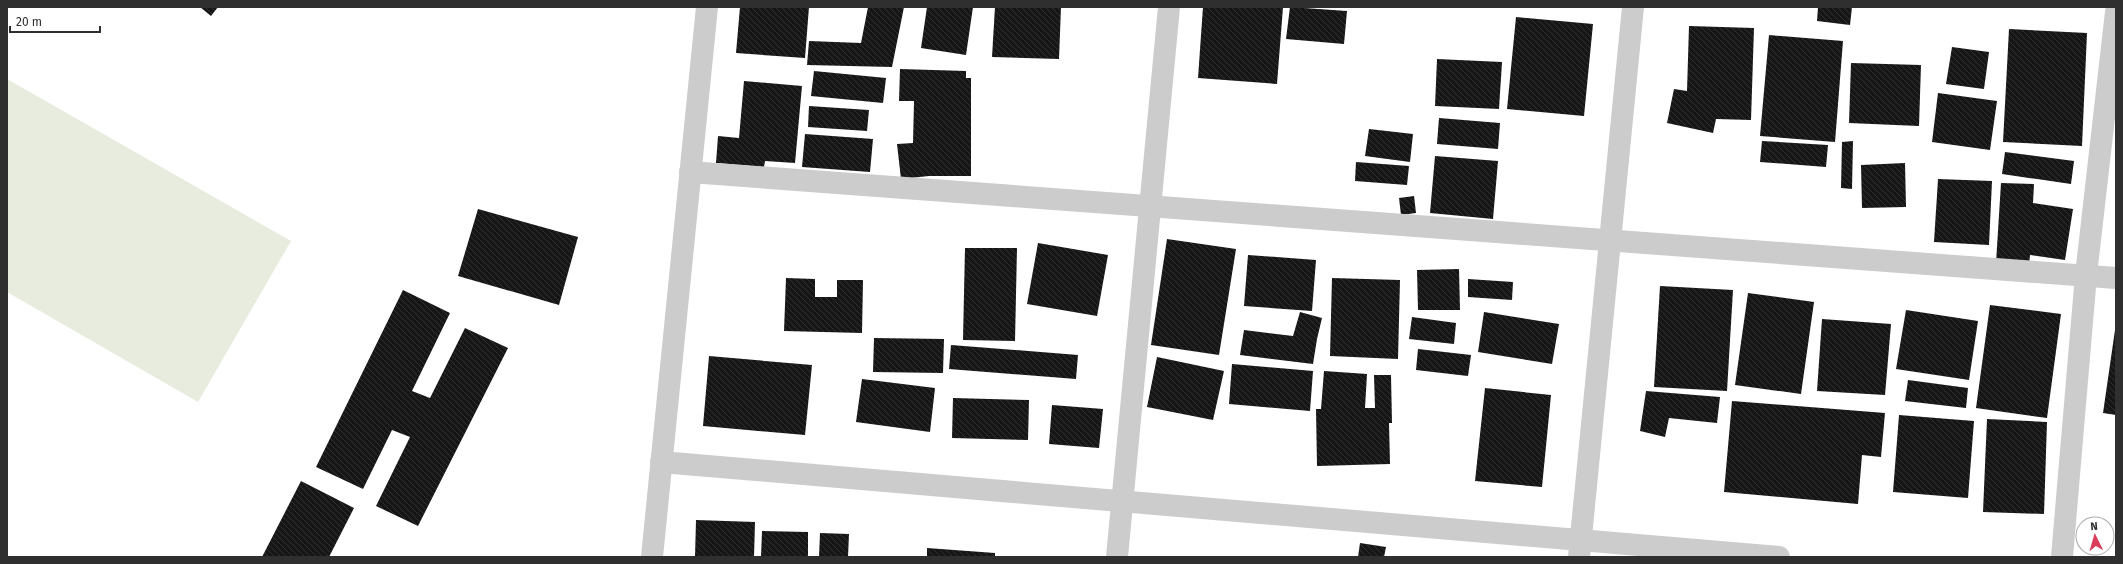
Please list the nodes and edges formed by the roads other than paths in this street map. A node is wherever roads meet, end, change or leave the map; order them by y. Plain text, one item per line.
1 (707, 7) edge
2 (1169, 7) edge
3 (1633, 7) edge
4 (2116, 12) edge
5 (690, 172) junction
6 (1150, 206) junction
7 (1611, 240) junction
8 (2086, 275) junction
9 (2116, 278) edge
10 (661, 462) junction
11 (1122, 501) junction
12 (1580, 548) edge
13 (652, 557) edge
14 (1117, 557) edge
15 (1779, 557) edge
16 (2062, 557) edge

1 - 5 street
2 - 6 street
3 - 7 street
4 - 8 street
5 - 6 street
5 - 10 street
6 - 7 street
6 - 11 street
7 - 8 street
7 - 12 street
8 - 9 street
8 - 16 street
10 - 11 street
10 - 13 street
11 - 12 street
11 - 14 street
12 - 15 street

